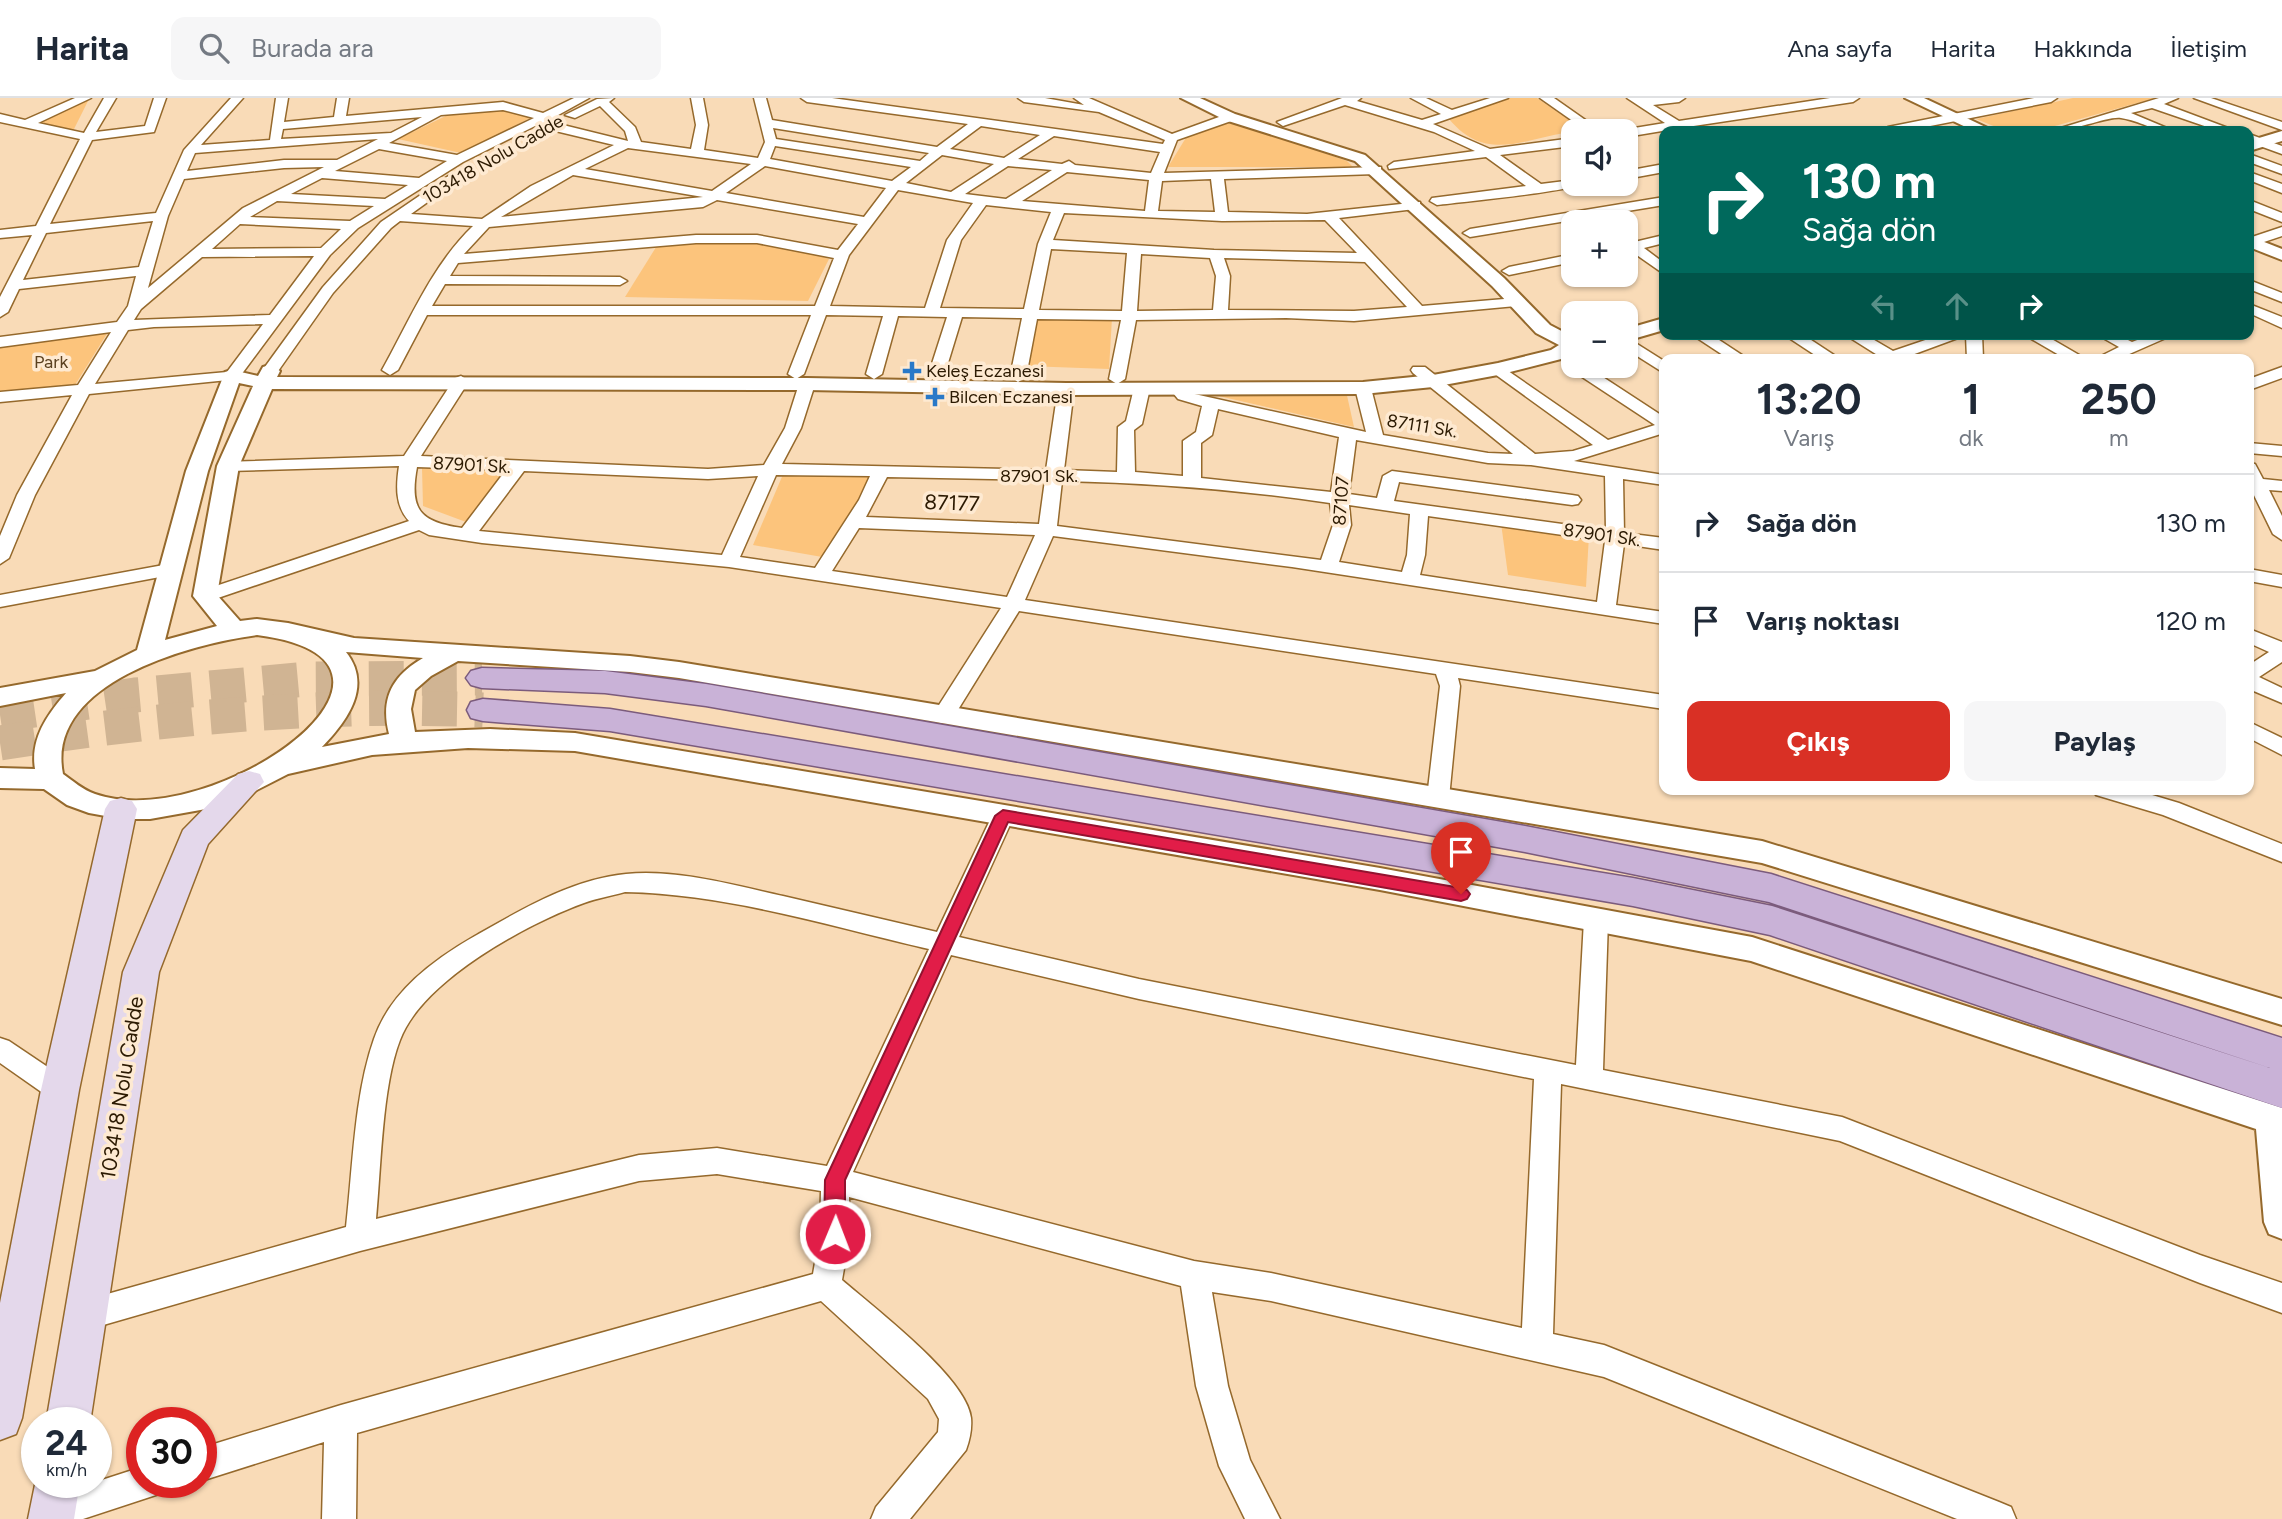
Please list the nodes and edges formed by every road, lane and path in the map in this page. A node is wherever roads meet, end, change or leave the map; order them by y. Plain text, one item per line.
1 (85, 98) edge
2 (110, 98) edge
3 (160, 98) edge
4 (237, 98) edge
5 (282, 98) edge
6 (343, 98) edge
7 (397, 98) edge
8 (582, 98) edge
9 (697, 98) edge
10 (760, 98) edge
11 (807, 98) edge
12 (1024, 98) edge
13 (1080, 98) edge
14 (1188, 98) edge
15 (1217, 98) edge
16 (1320, 98) edge
17 (1417, 98) edge
18 (1502, 98) edge
19 (1546, 98) edge
20 (1679, 98) edge
21 (1853, 98) edge
22 (1912, 98) edge
23 (2051, 98) edge
24 (2172, 98) edge
25 (2200, 98) edge
26 (605, 99) edge
27 (1825, 100) edge
28 (1343, 101) edge
29 (1480, 101) edge
30 (1638, 101) edge
31 (503, 102) edge
32 (446, 104) edge
33 (2153, 104) junction
34 (1109, 112) junction
35 (1449, 113) junction
36 (2119, 113) junction
37 (395, 115) junction
38 (1230, 117) junction
39 (0, 118) edge
40 (1953, 118) junction
41 (1577, 119) edge
42 (340, 120) junction
43 (548, 121) junction
44 (1283, 122) junction
45 (2087, 122) junction
46 (768, 123) junction
47 (977, 123) junction
48 (1423, 123) junction
49 (26, 124) junction
50 (278, 126) junction
51 (1676, 126) edge
52 (1696, 126) edge
53 (1913, 126) edge
54 (1973, 126) edge
55 (2074, 126) edge
56 (2097, 126) edge
57 (2154, 126) edge
58 (2216, 126) edge
59 (2282, 126) edge
60 (1659, 131) edge
61 (403, 133) junction
62 (1051, 133) junction
63 (1638, 133) edge
64 (0, 134) edge
65 (2282, 136) edge
66 (87, 137) junction
67 (1101, 139) junction
68 (771, 142) junction
69 (2254, 142) edge
70 (2254, 142) edge
71 (1171, 143) junction
72 (630, 144) junction
73 (1561, 144) edge
74 (273, 145) junction
75 (378, 145) junction
76 (190, 150) junction
77 (2282, 150) edge
78 (941, 152) junction
79 (696, 153) junction
80 (1490, 155) junction
81 (459, 159) junction
82 (2254, 160) edge
83 (763, 162) junction
84 (1006, 162) junction
85 (340, 163) junction
86 (923, 165) junction
87 (1394, 166) junction
88 (1064, 169) junction
89 (1376, 170) junction
90 (1658, 170) edge
91 (2282, 170) edge
92 (573, 171) junction
93 (1638, 173) edge
94 (318, 174) junction
95 (1217, 174) junction
96 (180, 176) junction
97 (1156, 177) junction
98 (2254, 178) edge
99 (418, 182) junction
100 (894, 186) junction
101 (1561, 186) edge
102 (1539, 189) junction
103 (2282, 189) edge
104 (530, 193) junction
105 (1428, 193) junction
106 (714, 196) junction
107 (953, 196) junction
108 (275, 197) junction
109 (982, 201) junction
110 (1659, 202) edge
111 (384, 203) junction
112 (1008, 204) junction
113 (1415, 205) junction
114 (2254, 206) edge
115 (1059, 209) junction
116 (614, 210) junction
117 (1151, 215) junction
118 (161, 216) junction
119 (397, 217) junction
120 (1222, 217) junction
121 (1330, 217) junction
122 (2282, 218) edge
123 (236, 220) junction
124 (866, 221) junction
125 (484, 223) junction
126 (353, 225) junction
127 (1462, 225) junction
128 (43, 229) junction
129 (2282, 231) edge
130 (0, 234) edge
131 (1659, 240) edge
132 (2254, 241) edge
133 (1045, 244) junction
134 (2254, 244) edge
135 (1638, 245) edge
136 (1134, 248) junction
137 (197, 253) junction
138 (325, 253) junction
139 (1638, 253) edge
140 (1214, 254) junction
141 (842, 255) junction
142 (2282, 255) edge
143 (1369, 258) junction
144 (455, 259) junction
145 (1561, 260) edge
146 (630, 263) junction
147 (1659, 267) edge
148 (145, 271) junction
149 (1509, 271) junction
150 (440, 280) junction
151 (14, 285) junction
152 (2254, 286) edge
153 (1527, 287) dead end
154 (2282, 298) edge
155 (1516, 302) junction
156 (135, 306) junction
157 (822, 310) junction
158 (2254, 310) edge
159 (424, 311) junction
160 (892, 311) junction
161 (0, 312) edge
162 (606, 312) junction
163 (1420, 312) junction
164 (932, 313) junction
165 (956, 313) junction
166 (1030, 314) junction
167 (1219, 315) junction
168 (1129, 316) junction
169 (274, 319) junction
170 (2282, 323) edge
171 (1659, 325) edge
172 (125, 326) junction
173 (1638, 332) edge
174 (1709, 340) edge
175 (1801, 340) edge
176 (1861, 340) edge
177 (1921, 340) edge
178 (2042, 340) edge
179 (2117, 340) edge
180 (2148, 340) edge
181 (0, 342) edge
182 (1561, 346) edge
183 (2130, 346) junction
184 (1638, 350) edge
185 (1561, 353) edge
186 (1733, 354) edge
187 (1824, 354) edge
188 (1882, 354) edge
189 (1895, 354) edge
190 (2069, 354) edge
191 (2113, 354) edge
192 (1561, 357) edge
193 (1659, 365) edge
194 (1498, 369) junction
195 (390, 370) junction
196 (2282, 372) edge
197 (874, 374) junction
198 (1426, 375) junction
199 (232, 376) junction
200 (936, 376) junction
201 (268, 377) junction
202 (1018, 377) junction
203 (1601, 378) edge
204 (801, 379) junction
205 (1117, 379) junction
206 (461, 382) junction
207 (2254, 383) edge
208 (83, 388) junction
209 (1142, 388) junction
210 (1177, 388) junction
211 (1363, 388) junction
212 (1066, 389) junction
213 (0, 397) edge
214 (1211, 403) junction
215 (1659, 422) edge
216 (1659, 428) edge
217 (1349, 434) junction
218 (1376, 439) junction
219 (1398, 443) junction
220 (1607, 447) junction
221 (2254, 448) edge
222 (2282, 451) edge
223 (1531, 460) junction
224 (409, 461) junction
225 (228, 466) junction
226 (518, 467) junction
227 (1611, 470) junction
228 (769, 471) junction
229 (881, 471) junction
230 (1056, 476) junction
231 (1392, 476) junction
232 (1126, 477) junction
233 (2254, 477) edge
234 (1659, 479) edge
235 (2254, 480) edge
236 (1192, 481) junction
237 (2282, 486) edge
238 (1339, 499) junction
239 (1572, 500) dead end
240 (1384, 506) junction
241 (1419, 511) junction
242 (855, 522) junction
243 (422, 523) junction
244 (2280, 527) edge
245 (1047, 530) junction
246 (467, 534) junction
247 (1615, 538) junction
248 (1659, 543) edge
249 (0, 558) edge
250 (729, 561) junction
251 (1328, 567) junction
252 (169, 570) junction
253 (820, 575) junction
254 (2254, 576) edge
255 (1409, 579) junction
256 (2282, 581) edge
257 (205, 596) junction
258 (0, 601) edge
259 (1014, 603) junction
260 (1606, 610) junction
261 (1659, 617) edge
262 (233, 629) junction
263 (316, 638) junction
264 (2254, 638) edge
265 (2282, 652) edge
266 (149, 653) junction
267 (453, 653) junction
268 (1445, 669) junction
269 (2254, 671) edge
270 (105, 677) junction
271 (2254, 683) edge
272 (2282, 696) edge
273 (0, 697) edge
274 (1659, 701) edge
275 (943, 716) junction
276 (2254, 732) edge
277 (404, 741) junction
278 (2282, 747) edge
279 (263, 775) junction
280 (0, 778) edge
281 (50, 779) junction
282 (2127, 795) edge
283 (1438, 798) junction
284 (121, 809) junction
285 (1003, 816) junction
286 (2282, 853) edge
287 (1596, 920) junction
288 (943, 945) junction
289 (2282, 1012) edge
290 (0, 1049) edge
291 (2282, 1055) edge
292 (1548, 1072) junction
293 (1589, 1080) junction
294 (60, 1090) junction
295 (2279, 1111) edge
296 (835, 1180) junction
297 (2282, 1222) edge
298 (360, 1237) junction
299 (1194, 1275) junction
300 (826, 1285) junction
301 (2282, 1298) edge
302 (86, 1315) junction
303 (8, 1327) edge
304 (1536, 1346) junction
305 (71, 1407) edge
306 (0, 1418) edge
307 (341, 1421) junction
308 (217, 1460) edge
309 (126, 1487) edge
310 (53, 1504) edge
311 (338, 1519) edge
312 (888, 1519) edge
313 (1263, 1519) edge
314 (1998, 1519) edge

1 - 49 street
2 - 66 street
3 - 66 street
4 - 76 street
5 - 50 street
6 - 42 street
7 - 37 street
8 - 43 street
9 - 79 street
10 - 46 street
11 - 47 street
12 - 34 street
13 - 34 street
14 - 38 street
15 - 44 street
16 - 28 street
17 - 35 street
18 - 29 street
19 - 41 street
20 - 30 street
21 - 27 street
22 - 40 street
23 - 40 street
24 - 33 street
25 - 59 street
26 - 43 street, 103418 Nolu Cadde
26 - 72 street
27 - 52 street
28 - 44 street
28 - 48 street
29 - 35 street
30 - 51 street
31 - 32 street
31 - 43 street
32 - 37 street
32 - 61 street
33 - 36 street
33 - 58 street
34 - 71 street
35 - 48 street
36 - 45 street
36 - 57 street
37 - 42 street
38 - 71 street
38 - 89 street
39 - 49 street
40 - 53 street
40 - 54 street
42 - 50 street
43 - 72 street
43 - 81 street
43 - 119 street, 103418 Nolu Cadde
44 - 87 street
45 - 55 street
45 - 56 street
46 - 68 street
46 - 78 street
47 - 62 street
47 - 78 street
48 - 80 street
49 - 64 street
49 - 66 street
50 - 74 street
60 - 63 street
61 - 74 street
61 - 75 street
62 - 67 street
62 - 84 street
65 - 69 street
66 - 128 street
67 - 71 street
67 - 88 street
68 - 83 street
68 - 86 street
70 - 77 street
71 - 97 street
72 - 79 street
72 - 92 street
73 - 80 street
74 - 76 street
75 - 81 street
75 - 85 street
76 - 96 street
78 - 84 street
78 - 86 street
79 - 83 street
80 - 87 street
80 - 102 street
81 - 99 street
82 - 91 street
83 - 100 street
83 - 106 street
84 - 88 street
84 - 107 street
85 - 94 street
85 - 96 street
86 - 100 street
87 - 105 street
88 - 97 street
88 - 112 street
89 - 95 street
89 - 113 street
90 - 93 street
92 - 104 street
92 - 106 street
94 - 99 street
94 - 108 street
95 - 97 street
95 - 120 street
96 - 118 street
97 - 117 street
98 - 103 street
99 - 111 street
100 - 107 street
100 - 124 street
101 - 102 street
102 - 105 street
104 - 116 street
104 - 125 street
105 - 127 street
106 - 116 street
106 - 124 street
107 - 109 street
108 - 111 street
108 - 123 street
109 - 112 street
109 - 164 street
110 - 127 street
111 - 126 street
112 - 115 street
113 - 121 street
113 - 155 street
114 - 122 street
115 - 117 street
115 - 133 street
116 - 125 street
117 - 120 street
118 - 128 street
118 - 148 street
119 - 125 street
119 - 201 street, 103418 Nolu Cadde
120 - 121 street
121 - 143 street
123 - 126 street
123 - 137 street
124 - 141 street
125 - 144 street
126 - 138 street
127 - 149 street
128 - 130 street
128 - 151 street
129 - 132 street
131 - 135 street
133 - 136 street
133 - 166 street
134 - 142 street
136 - 140 street
136 - 168 street
137 - 138 street
137 - 156 street
138 - 169 street
139 - 147 street
140 - 143 street
140 - 167 street
141 - 146 street
141 - 157 street
143 - 163 street
144 - 146 street
144 - 150 street
145 - 149 street
146 - 150 street
146 - 162 street
148 - 151 street
148 - 156 street
149 - 153 street
150 - 159 street
151 - 161 street
152 - 154 street
155 - 163 street
155 - 182 street
156 - 172 street
157 - 160 street
157 - 162 street
157 - 204 street
158 - 170 street
159 - 162 street
159 - 195 street
160 - 164 street
160 - 197 street
163 - 167 street
164 - 165 street
165 - 166 street
165 - 200 street
166 - 168 street
166 - 202 street
167 - 168 street
168 - 205 street
169 - 172 street
169 - 199 street
171 - 173 street
172 - 181 street
172 - 208 street
174 - 186 street
175 - 187 street
176 - 188 street
177 - 189 street
178 - 190 street
179 - 183 street
180 - 183 street
183 - 191 street
184 - 193 street
185 - 198 street
192 - 194 street
194 - 198 street
194 - 220 street
195 - 201 street
195 - 204 street
196 - 207 street
197 - 200 street
197 - 204 street
198 - 205 street
198 - 211 street
198 - 223 street
199 - 201 street
199 - 208 street
199 - 252 street
200 - 202 street
201 - 206 street
201 - 225 street, 103418 Nolu Cadde
202 - 205 street
203 - 215 street
204 - 206 street
204 - 212 street
204 - 228 street
206 - 224 street
208 - 213 street
208 - 249 street
209 - 210 street
209 - 212 street
209 - 232 street
210 - 211 street
210 - 214 street, 87111 Sk.
211 - 218 street
212 - 230 street
214 - 217 street, 87111 Sk.
214 - 236 street
216 - 220 street, 87111 Sk.
217 - 218 street, 87111 Sk.
217 - 238 street, 87107
218 - 219 street, 87111 Sk.
219 - 223 street, 87111 Sk.
219 - 231 street
220 - 223 street, 87111 Sk.
221 - 222 street
223 - 227 street
224 - 225 street, 87901 Sk.
224 - 226 street, 87901 Sk.
224 - 243 street
225 - 257 street, 103418 Nolu Cadde
226 - 228 street, 87901 Sk.
226 - 246 street
227 - 234 street
227 - 247 street
228 - 229 street, 87901 Sk.
228 - 250 street
229 - 230 street, 87901 Sk.
229 - 242 street
230 - 232 street, 87901 Sk.
230 - 245 street
231 - 239 street
231 - 240 street
232 - 236 street, 87901 Sk.
233 - 237 street
235 - 244 street
236 - 238 street, 87901 Sk.
238 - 240 street, 87901 Sk.
238 - 251 street, 87107
240 - 241 street, 87901 Sk.
241 - 247 street, 87901 Sk.
241 - 255 street
242 - 245 street, 87177
242 - 253 street
243 - 246 street
243 - 257 street
245 - 251 street, 87177
245 - 259 street
246 - 250 street
247 - 248 street, 87901 Sk.
247 - 260 street
250 - 253 street
251 - 255 street, 87177
252 - 258 street
252 - 266 street
253 - 259 street
254 - 256 street
255 - 260 street, 87177
257 - 262 street
259 - 268 street
259 - 275 street
260 - 261 street, 87177
262 - 263 street
262 - 266 street
263 - 267 street
263 - 279 street
264 - 265 street
265 - 269 street
266 - 270 street
267 - 275 street
267 - 277 street
268 - 274 street
268 - 283 street
270 - 273 street
270 - 281 street
271 - 272 street
275 - 283 street
276 - 278 street
277 - 279 street
277 - 285 street
279 - 284 street
279 - 302 main road, 103418 Nolu Cadde
280 - 281 street
281 - 284 street
282 - 286 street
283 - 289 street
284 - 294 main road
285 - 287 street
285 - 288 street
287 - 293 street
287 - 295 street
288 - 292 street
288 - 296 street
288 - 298 street
290 - 294 street
291 - 295 main road
292 - 293 street
292 - 304 street
293 - 301 street
294 - 303 main road
295 - 297 street
296 - 298 street
296 - 299 street
296 - 300 street
298 - 302 street
299 - 304 street
299 - 313 street
300 - 307 street
300 - 312 street
302 - 305 main road, 103418 Nolu Cadde
303 - 306 main road
304 - 314 street
307 - 308 street
307 - 311 street
309 - 310 street

